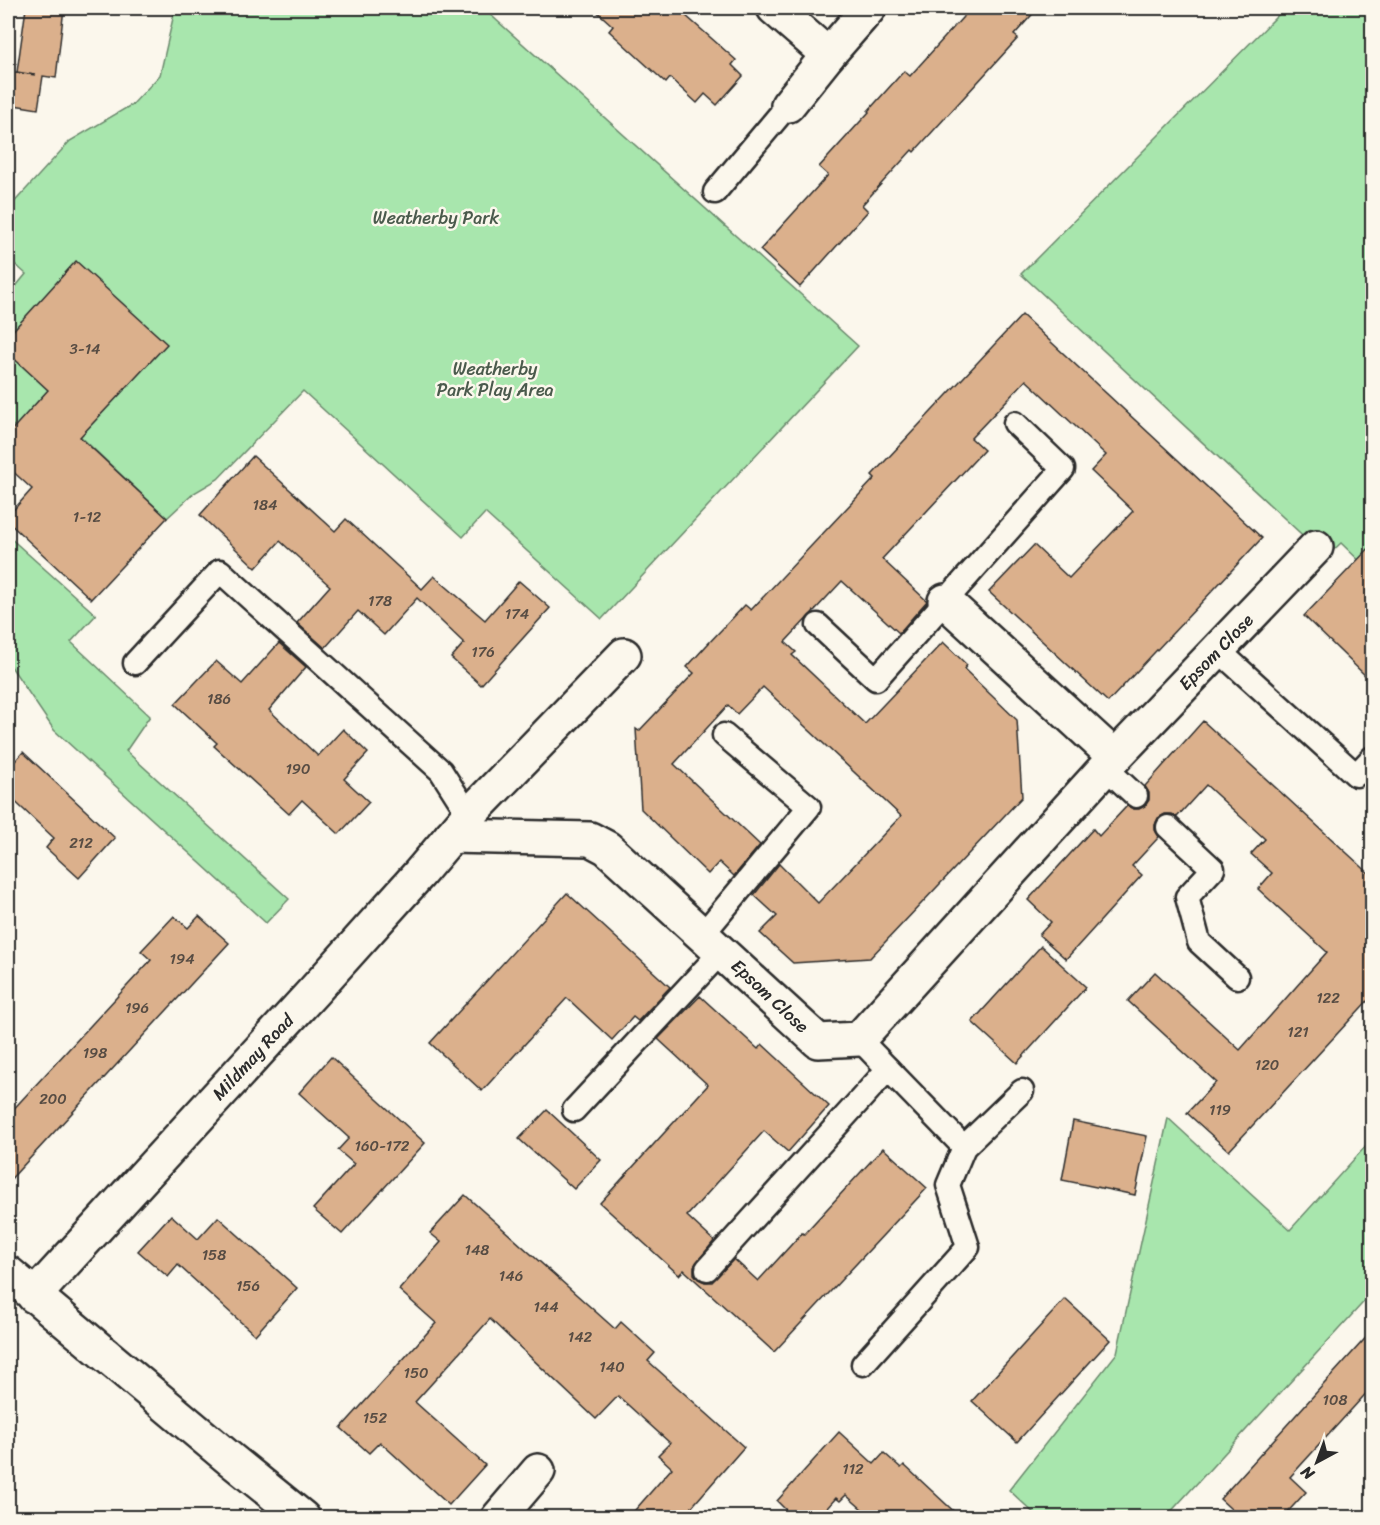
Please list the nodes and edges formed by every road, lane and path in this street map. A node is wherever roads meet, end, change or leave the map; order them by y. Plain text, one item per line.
1 (774, 8) edge
2 (869, 8) edge
3 (828, 55) junction
4 (788, 105) joint
5 (715, 192) dead end
6 (1015, 423) dead end
7 (1316, 547) dead end
8 (945, 601) junction
9 (818, 625) dead end
10 (1218, 650) junction
11 (624, 655) dead end
12 (135, 663) dead end
13 (724, 735) dead end
14 (1372, 758) edge
15 (1111, 762) junction
16 (1136, 796) dead end
17 (460, 825) junction
18 (1168, 826) dead end
19 (712, 942) junction
20 (1237, 977) dead end
21 (860, 1039) junction
22 (888, 1069) junction
23 (1022, 1091) dead end
24 (574, 1110) dead end
25 (964, 1147) junction
26 (707, 1269) dead end
27 (8, 1273) edge
28 (34, 1296) junction
29 (863, 1364) dead end
30 (538, 1472) dead end
31 (303, 1518) edge
32 (498, 1518) edge

1 - 3 street
2 - 3 street
3 - 4 street
4 - 5 lane
6 - 8 lane
7 - 10 street, Epsom Close
8 - 9 lane
8 - 15 street
10 - 14 lane
10 - 15 street, Epsom Close
11 - 17 street, Mildmay Road
12 - 17 lane
13 - 19 lane
15 - 16 lane
15 - 21 street, Epsom Close
17 - 19 street, Epsom Close
17 - 28 street, Mildmay Road
18 - 20 lane
19 - 21 street, Epsom Close
19 - 24 lane
21 - 22 lane
22 - 25 lane
22 - 26 lane
23 - 25 lane
25 - 29 lane
27 - 28 street
28 - 31 street
30 - 32 street

